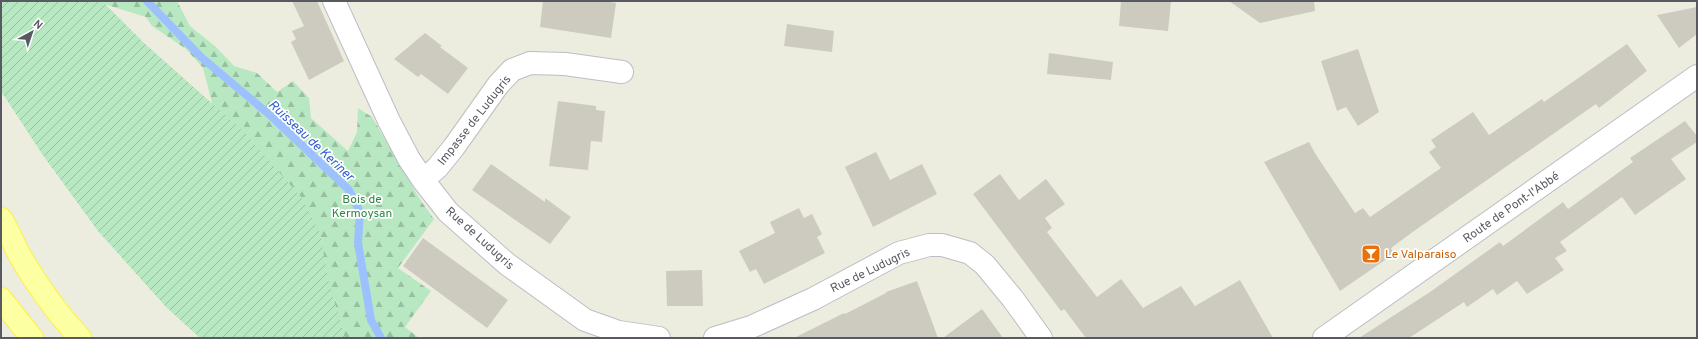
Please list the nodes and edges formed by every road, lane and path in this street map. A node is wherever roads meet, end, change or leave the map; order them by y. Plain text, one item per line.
1 (334, 1) edge
2 (622, 72) dead end
3 (1697, 76) edge
4 (423, 180) junction
5 (1, 218) edge
6 (1, 299) edge
7 (32, 338) edge
8 (80, 338) edge
9 (659, 338) edge
10 (715, 338) edge
11 (1041, 338) edge
12 (1324, 338) edge

1 - 4 street, Rue de Ludugris
2 - 4 street, Impasse de Ludugris
3 - 12 street, Route de Pont-l'Abbé
4 - 9 street, Rue de Ludugris
5 - 8 main road
6 - 7 main road
10 - 11 street, Rue de Ludugris

